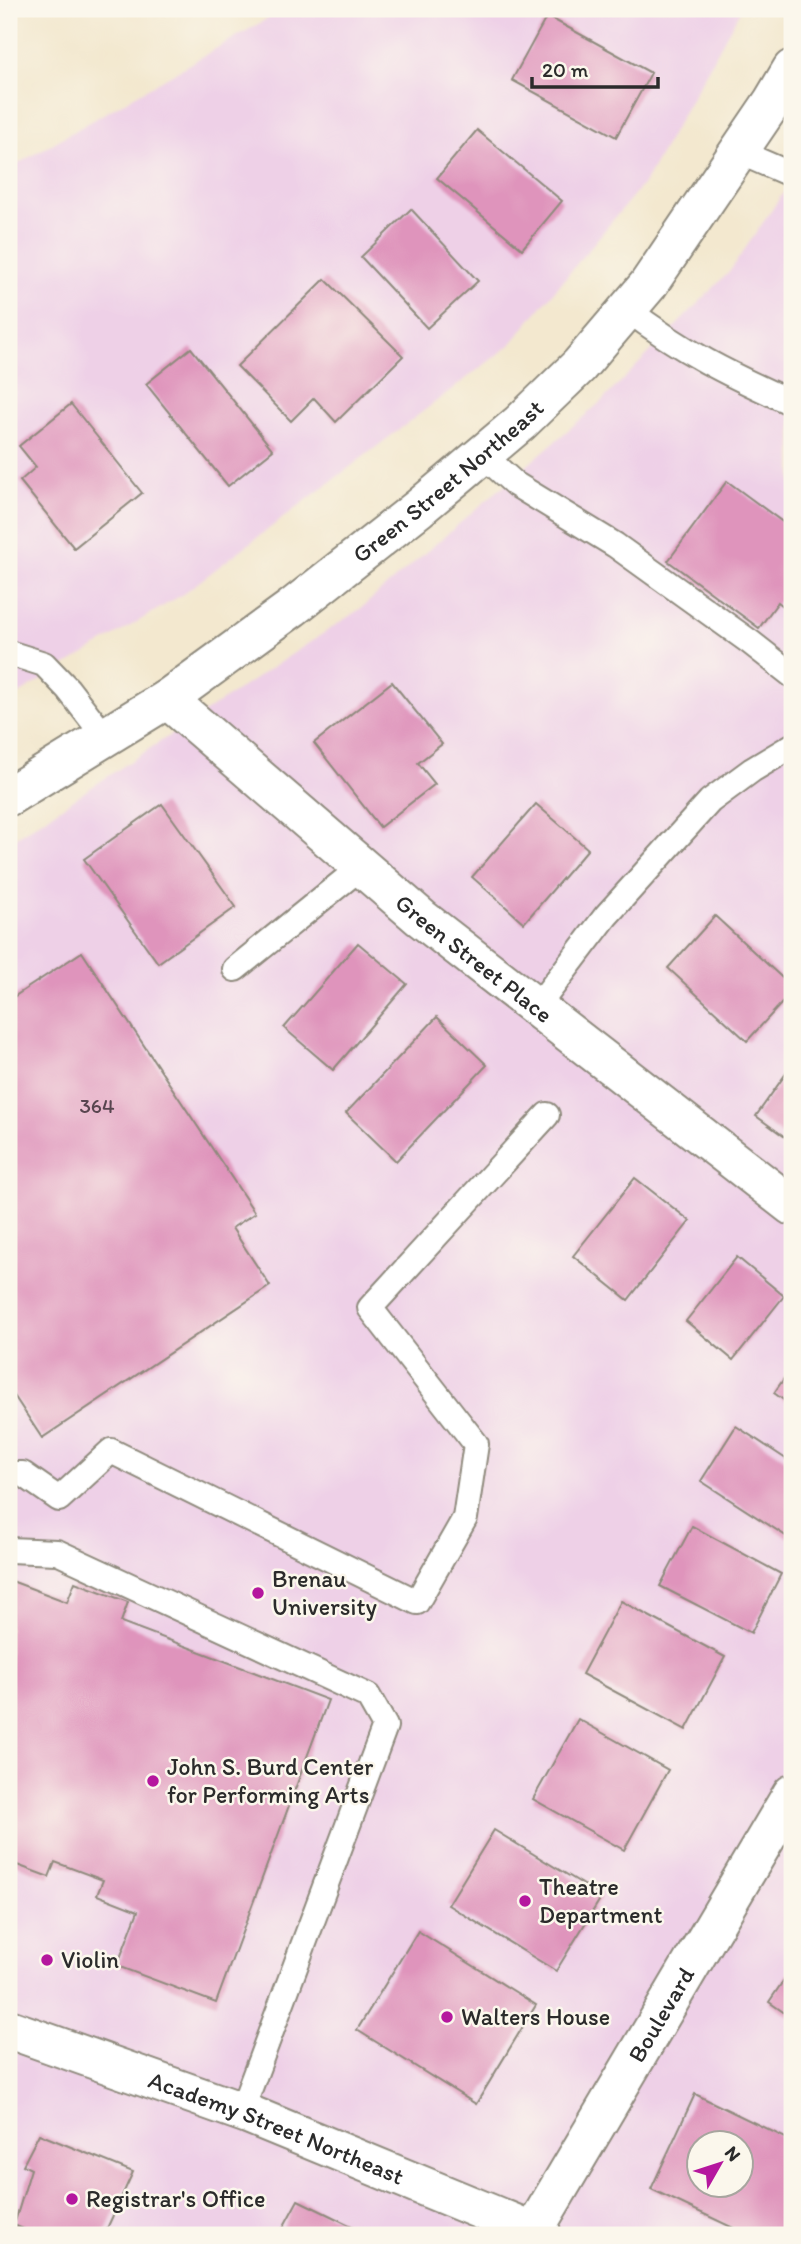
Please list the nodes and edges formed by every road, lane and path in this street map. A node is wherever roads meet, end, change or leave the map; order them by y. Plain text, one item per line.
1 (792, 69) edge
2 (739, 152) junction
3 (792, 175) edge
4 (627, 309) junction
5 (792, 402) edge
6 (483, 455) junction
7 (9, 653) edge
8 (792, 675) edge
9 (167, 699) junction
10 (105, 737) junction
11 (792, 746) edge
12 (9, 796) edge
13 (361, 867) junction
14 (235, 970) dead end
15 (536, 1008) junction
16 (547, 1115) dead end
17 (792, 1206) edge
18 (9, 1474) edge
19 (9, 1550) edge
20 (792, 1794) edge
21 (9, 2029) edge
22 (241, 2112) junction
23 (535, 2234) edge

1 - 2 main road, Green Street Northeast
2 - 3 lane
2 - 4 main road, Green Street Northeast
4 - 5 lane
4 - 6 main road, Green Street Northeast
6 - 8 lane
6 - 9 main road, Green Street Northeast
7 - 10 lane
9 - 10 main road, Green Street Northeast
9 - 13 main road, Green Street Place
10 - 12 main road, Green Street Northeast
11 - 15 lane
13 - 14 lane
13 - 15 main road, Green Street Place
15 - 17 main road, Green Street Place
16 - 18 lane
19 - 22 lane
20 - 23 main road, Boulevard
21 - 22 main road, Academy Street Northeast
22 - 23 main road, Academy Street Northeast

